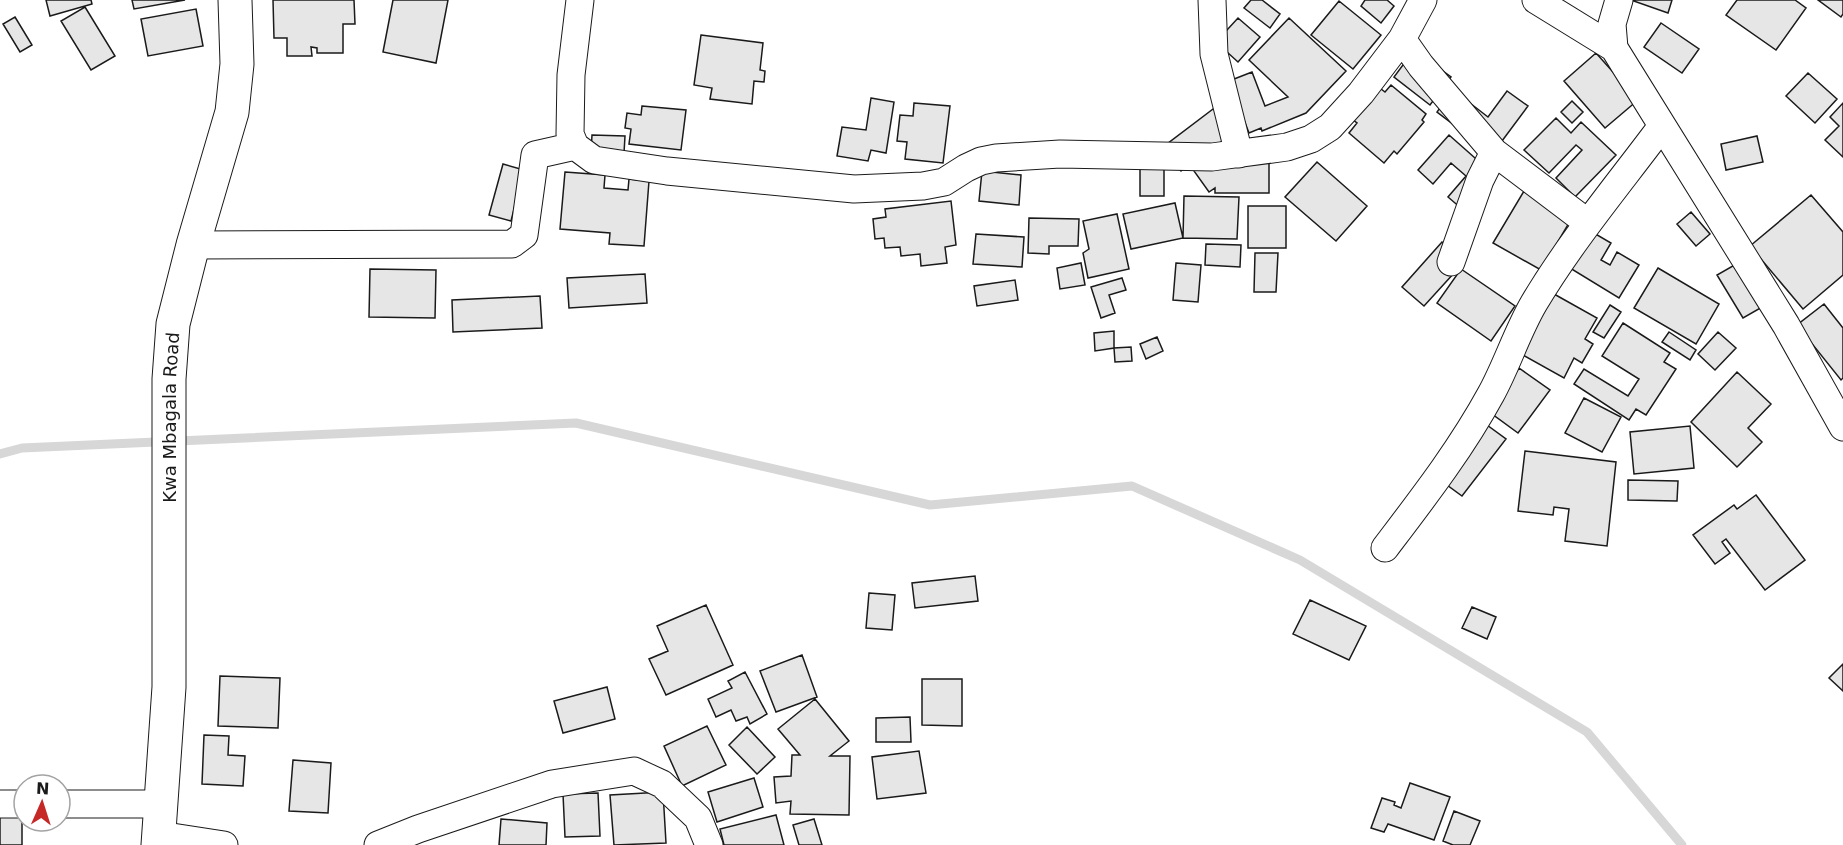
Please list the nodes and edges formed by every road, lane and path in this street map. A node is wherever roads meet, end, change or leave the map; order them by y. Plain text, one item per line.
1 (235, 0) edge
2 (580, 0) edge
3 (1212, 0) edge
4 (1423, 0) edge
5 (1536, 0) edge
6 (1619, 0) edge
7 (1402, 39) junction
8 (1614, 48) junction
9 (1662, 126) junction
10 (575, 146) junction
11 (1494, 152) junction
12 (1239, 154) junction
13 (1588, 223) junction
14 (193, 246) junction
15 (1451, 262) dead end
16 (1843, 427) edge
17 (1385, 548) dead end
18 (72, 807) edge
19 (160, 828) edge
20 (224, 845) edge
21 (378, 845) edge
22 (709, 845) edge

1 - 14 street, Kwa Mbagala Road
2 - 10 street
3 - 12 street
4 - 7 street
5 - 8 street
6 - 8 street
7 - 11 street
7 - 12 street
8 - 9 street
9 - 13 street
9 - 16 street
10 - 12 street
10 - 14 street
11 - 13 street
11 - 15 street
13 - 17 street
14 - 19 street, Kwa Mbagala Road
18 - 19 street
19 - 20 street
21 - 22 street

